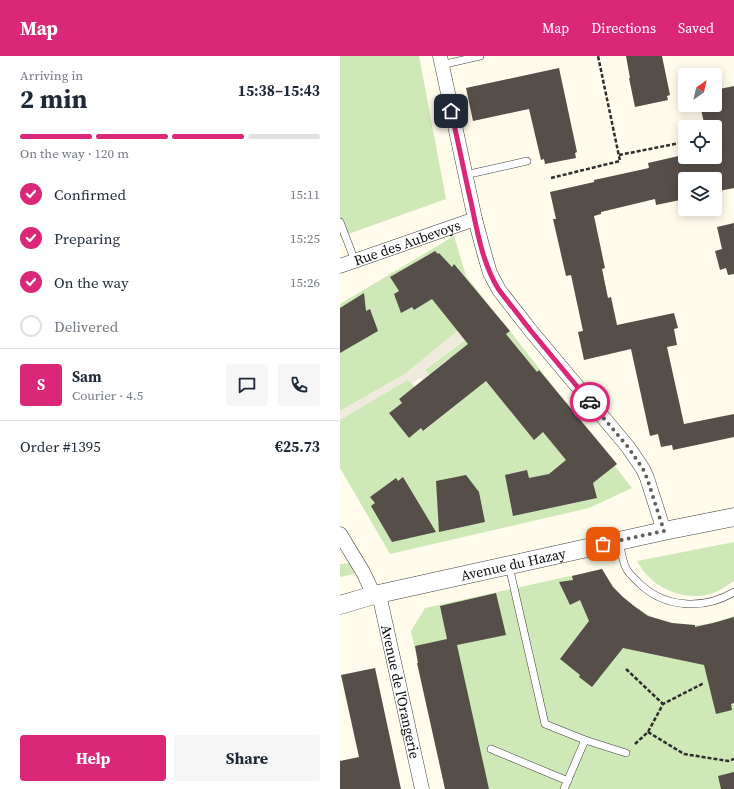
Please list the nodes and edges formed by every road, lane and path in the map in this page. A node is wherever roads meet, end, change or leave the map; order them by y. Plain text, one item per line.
1 (480, 56) edge
2 (598, 56) edge
3 (440, 60) edge
4 (678, 143) edge
5 (619, 155) junction
6 (527, 161) dead end
7 (465, 175) junction
8 (551, 178) dead end
9 (475, 218) junction
10 (340, 222) edge
11 (355, 261) junction
12 (340, 266) edge
13 (734, 517) edge
14 (664, 531) junction
15 (340, 534) edge
16 (618, 541) junction
17 (509, 565) junction
18 (734, 592) edge
19 (376, 594) junction
20 (340, 605) edge
21 (626, 668) dead end
22 (704, 683) dead end
23 (663, 704) junction
24 (648, 732) junction
25 (585, 740) junction
26 (491, 749) dead end
27 (626, 753) joint
28 (734, 759) edge
29 (568, 781) junction
30 (422, 789) edge
31 (564, 789) edge

1 - 3 lane
2 - 5 path
3 - 7 street
4 - 5 path
5 - 8 path
6 - 7 lane
7 - 9 street
9 - 11 street, Rue des Aubevoys
9 - 14 street
10 - 11 lane
11 - 12 street, Rue des Aubevoys
13 - 14 street, Avenue du Hazay
14 - 16 street, Avenue du Hazay
15 - 19 street, Avenue de l'Orangerie
16 - 17 street, Avenue du Hazay
16 - 18 lane
17 - 19 street, Avenue du Hazay
17 - 25 lane
19 - 20 street, Avenue du Hazay
19 - 30 street, Avenue de l'Orangerie
21 - 23 path
22 - 23 path
23 - 24 path
24 - 27 path
24 - 28 path
25 - 27 lane
25 - 29 lane
26 - 29 lane
29 - 31 lane

